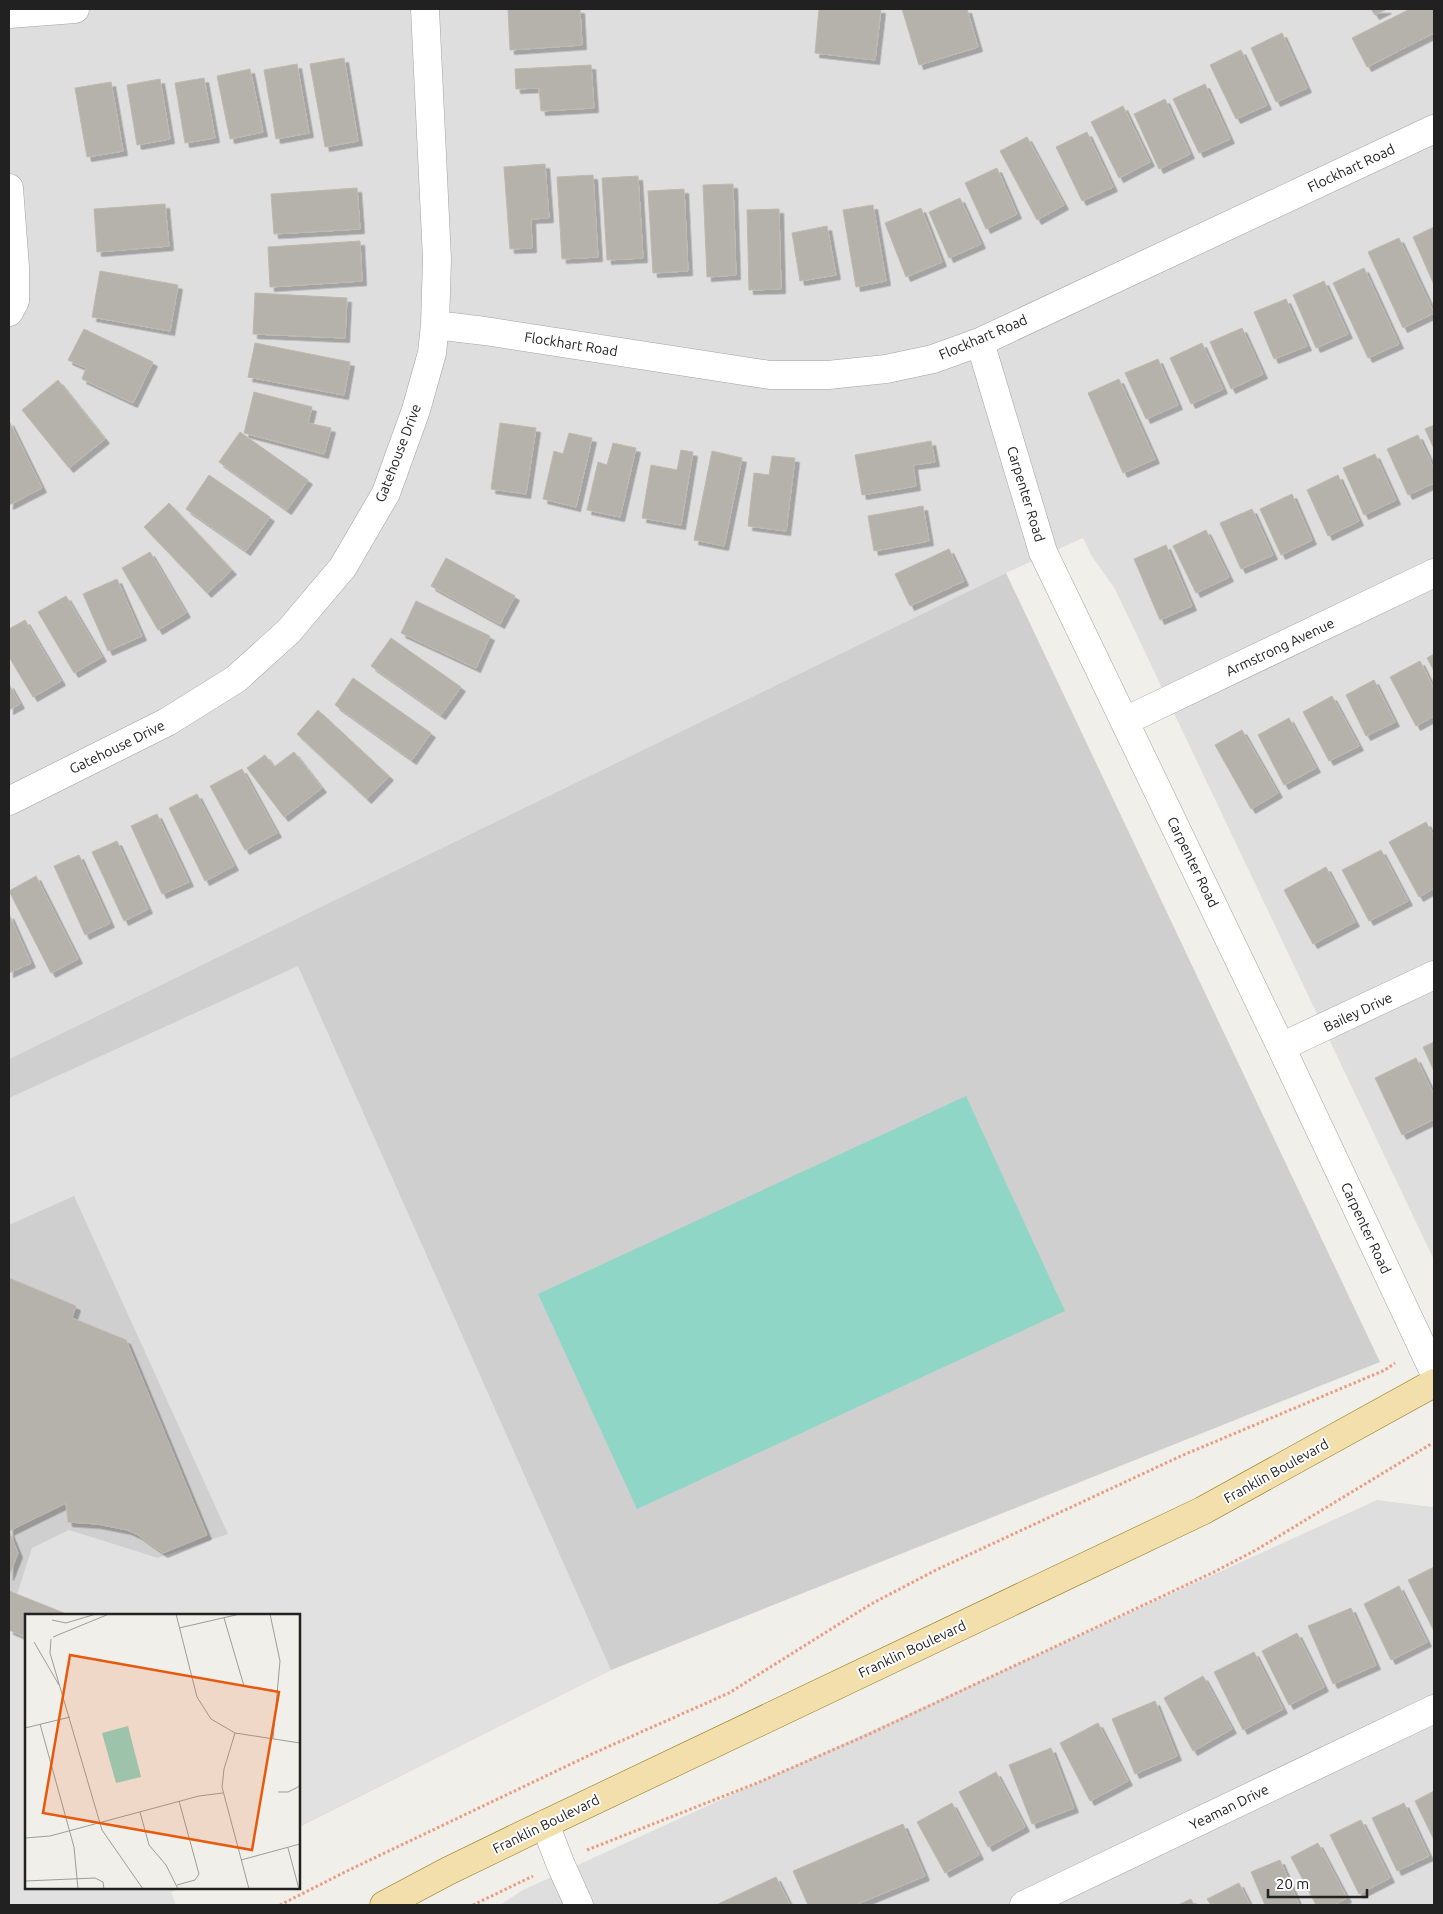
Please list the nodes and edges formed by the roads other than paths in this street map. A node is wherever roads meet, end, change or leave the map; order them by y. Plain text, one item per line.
1 (75, 9) edge
2 (425, 9) edge
3 (9, 14) edge
4 (1434, 129) edge
5 (9, 188) edge
6 (9, 312) edge
7 (435, 325) junction
8 (980, 342) junction
9 (1434, 573) edge
10 (1125, 721) junction
11 (9, 801) edge
12 (1434, 975) edge
13 (1281, 1047) junction
14 (1434, 1372) edge
15 (1434, 1383) edge
16 (1434, 1709) edge
17 (545, 1824) junction
18 (384, 1905) edge
19 (579, 1905) edge
20 (1024, 1905) edge

1 - 3 street
2 - 7 street, Gatehouse Drive
4 - 8 street, Flockhart Road
5 - 6 street
7 - 8 street, Flockhart Road
7 - 11 street, Gatehouse Drive
8 - 10 street, Carpenter Road
9 - 10 street, Armstrong Avenue
10 - 13 street, Carpenter Road
12 - 13 street, Bailey Drive
13 - 14 street, Carpenter Road
15 - 17 main road, Franklin Boulevard
16 - 20 street, Yeaman Drive
17 - 18 main road, Franklin Boulevard
17 - 19 street

